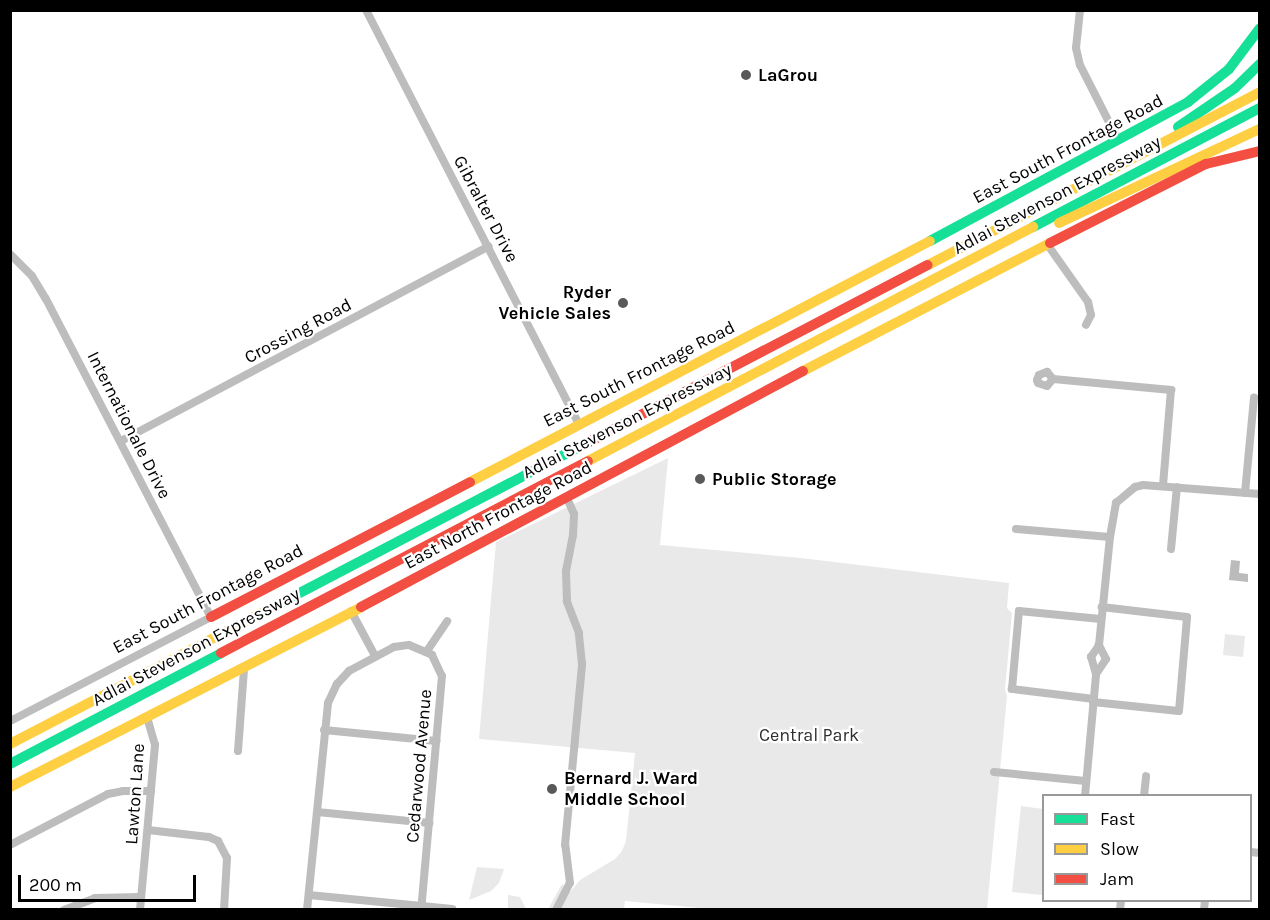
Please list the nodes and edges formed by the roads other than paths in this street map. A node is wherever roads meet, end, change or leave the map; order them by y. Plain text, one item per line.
1 (366, 10) edge
2 (1080, 10) edge
3 (1260, 28) edge
4 (1260, 64) edge
5 (1260, 92) edge
6 (1260, 108) edge
7 (1260, 129) edge
8 (1118, 140) junction
9 (1148, 150) junction
10 (1260, 151) edge
11 (1047, 244) junction
12 (489, 246) junction
13 (10, 254) edge
14 (881, 306) junction
15 (1086, 325) dead end
16 (1053, 379) dead end
17 (1254, 397) dead end
18 (578, 423) junction
19 (121, 441) junction
20 (1163, 485) junction
21 (1177, 487) junction
22 (1245, 493) junction
23 (1260, 494) edge
24 (567, 498) junction
25 (1016, 530) dead end
26 (1110, 537) junction
27 (1171, 549) dead end
28 (1102, 607) junction
29 (351, 611) junction
30 (211, 617) junction
31 (1101, 619) junction
32 (447, 621) dead end
33 (1099, 645) junction
34 (427, 651) junction
35 (375, 656) junction
36 (244, 669) junction
37 (1096, 674) junction
38 (1093, 700) junction
39 (147, 717) junction
40 (10, 721) edge
41 (324, 730) junction
42 (436, 741) junction
43 (10, 744) edge
44 (238, 751) dead end
45 (10, 764) edge
46 (994, 772) dead end
47 (1146, 776) dead end
48 (1086, 781) junction
49 (10, 787) edge
50 (151, 791) junction
51 (1085, 794) edge
52 (1144, 794) edge
53 (317, 812) junction
54 (429, 823) junction
55 (148, 830) junction
56 (10, 845) edge
57 (309, 896) junction
58 (141, 897) junction
59 (421, 908) edge
60 (64, 909) edge
61 (140, 909) edge
62 (224, 909) edge
63 (308, 909) edge
64 (452, 909) edge
65 (556, 909) edge

1 - 12 street, Gibralter Drive
2 - 8 street
3 - 8 main road, East South Frontage Road
4 - 9 main road
5 - 9 main road, Adlai Stevenson Expressway
6 - 14 main road, Adlai Stevenson Expressway
7 - 14 main road
8 - 18 main road, East South Frontage Road
9 - 43 main road, Adlai Stevenson Expressway
10 - 11 main road, East North Frontage Road
11 - 15 street
11 - 24 main road, East North Frontage Road
12 - 18 street, Gibralter Drive
12 - 19 street, Crossing Road
13 - 19 street, Internationale Drive
14 - 45 main road, Adlai Stevenson Expressway
16 - 20 street
17 - 22 street
18 - 30 main road, East South Frontage Road
19 - 30 street, Internationale Drive
20 - 21 street
20 - 26 street
21 - 22 street
21 - 27 street
22 - 23 street
24 - 29 main road, East North Frontage Road
24 - 65 street
25 - 26 street
26 - 28 street
28 - 31 street
28 - 38 street
29 - 35 street
29 - 36 main road, East North Frontage Road
30 - 40 street, East South Frontage Road
31 - 33 street
31 - 38 street
32 - 34 street
33 - 37 street
33 - 37 street
34 - 35 street
34 - 42 street, Cedarwood Avenue
35 - 41 street
36 - 39 main road, East North Frontage Road
36 - 44 street
37 - 38 street
38 - 48 street
39 - 49 main road, East North Frontage Road
39 - 50 street, Lawton Lane
41 - 42 street
41 - 53 street
42 - 54 street, Cedarwood Avenue
46 - 48 street
47 - 52 street
48 - 51 street
50 - 55 street, Lawton Lane
50 - 56 street
53 - 54 street
53 - 57 street
54 - 59 street, Cedarwood Avenue
55 - 58 street, Lawton Lane
55 - 62 street
57 - 59 street
57 - 63 street
58 - 60 street
58 - 61 street, Lawton Lane
59 - 64 street

